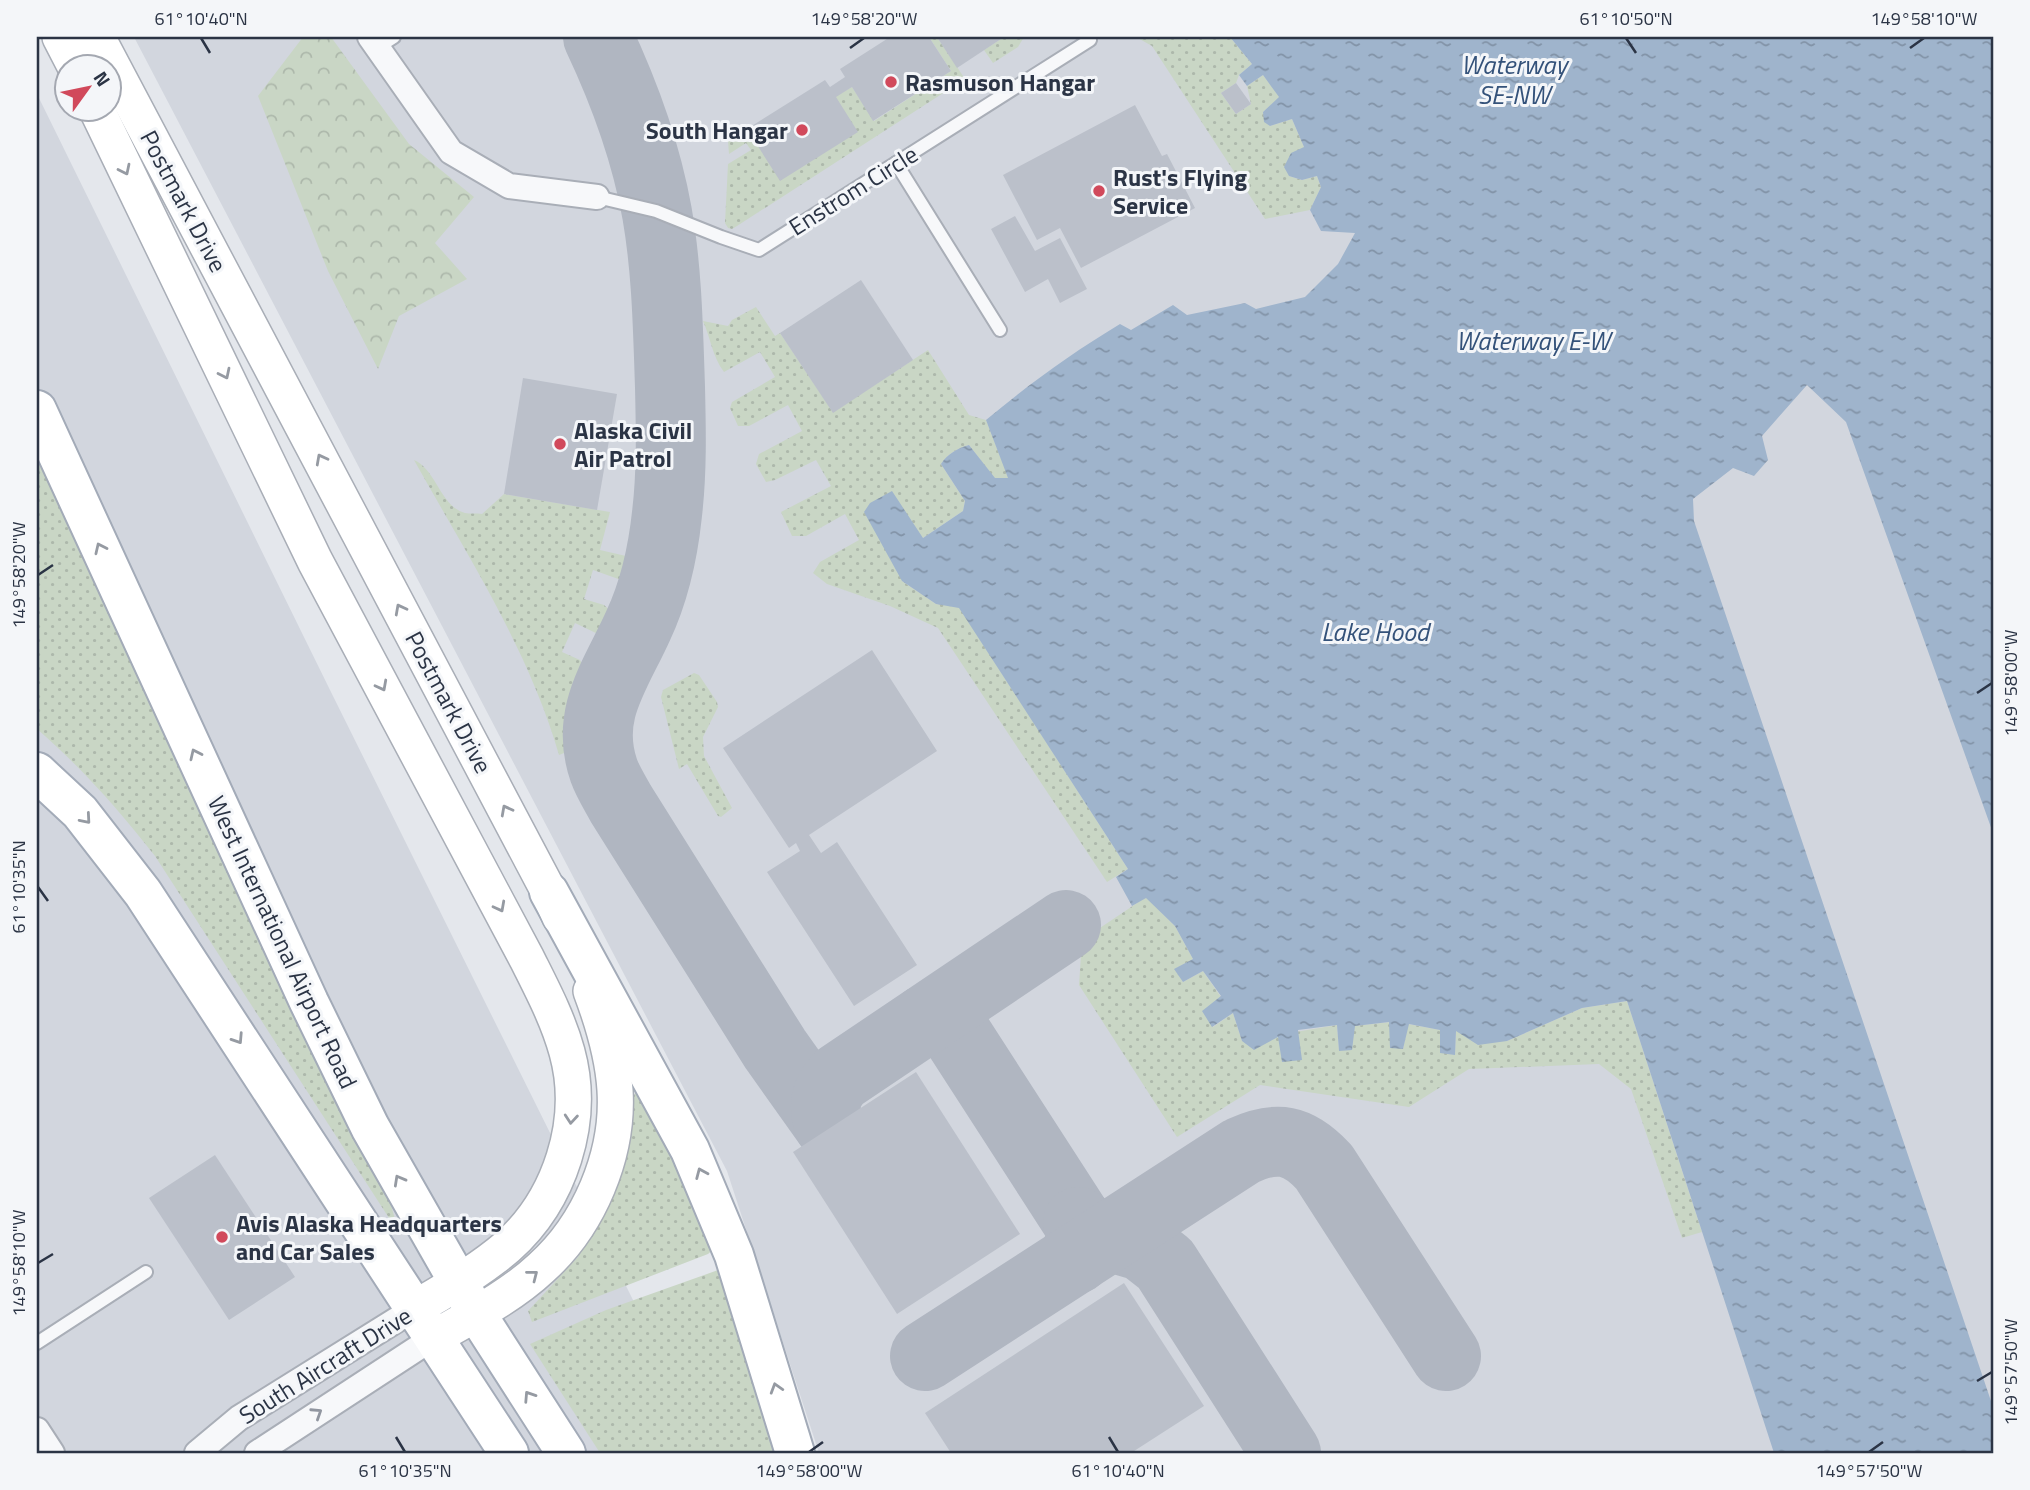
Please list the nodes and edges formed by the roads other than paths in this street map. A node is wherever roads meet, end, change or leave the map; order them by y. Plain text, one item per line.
1 (97, 37) edge
2 (1089, 38) edge
3 (380, 41) edge
4 (103, 122) edge
5 (896, 163) junction
6 (597, 197) joint
7 (1000, 330) dead end
8 (37, 410) edge
9 (37, 772) edge
10 (550, 892) junction
11 (146, 1272) dead end
12 (467, 1298) junction
13 (423, 1323) junction
14 (37, 1343) edge
15 (37, 1430) edge
16 (259, 1452) edge
17 (52, 1453) edge
18 (197, 1453) edge
19 (509, 1453) edge
20 (566, 1453) edge
21 (796, 1453) edge

10 -> 1 street, Postmark Drive
2 - 5 lane, Enstrom Circle
3 - 6 street
4 -> 12 street, Postmark Drive
5 - 6 lane, Enstrom Circle
5 - 7 lane
12 -> 8 main road, West International Airport Road
9 -> 13 main road
12 -> 10 street, Postmark Drive
21 -> 10 main road
11 - 14 lane
12 - 13 street, Postmark Drive
20 -> 12 main road, West International Airport Road
16 -> 13 street, South Aircraft Drive
13 - 18 street, South Aircraft Drive
13 - 19 main road
15 - 17 street

